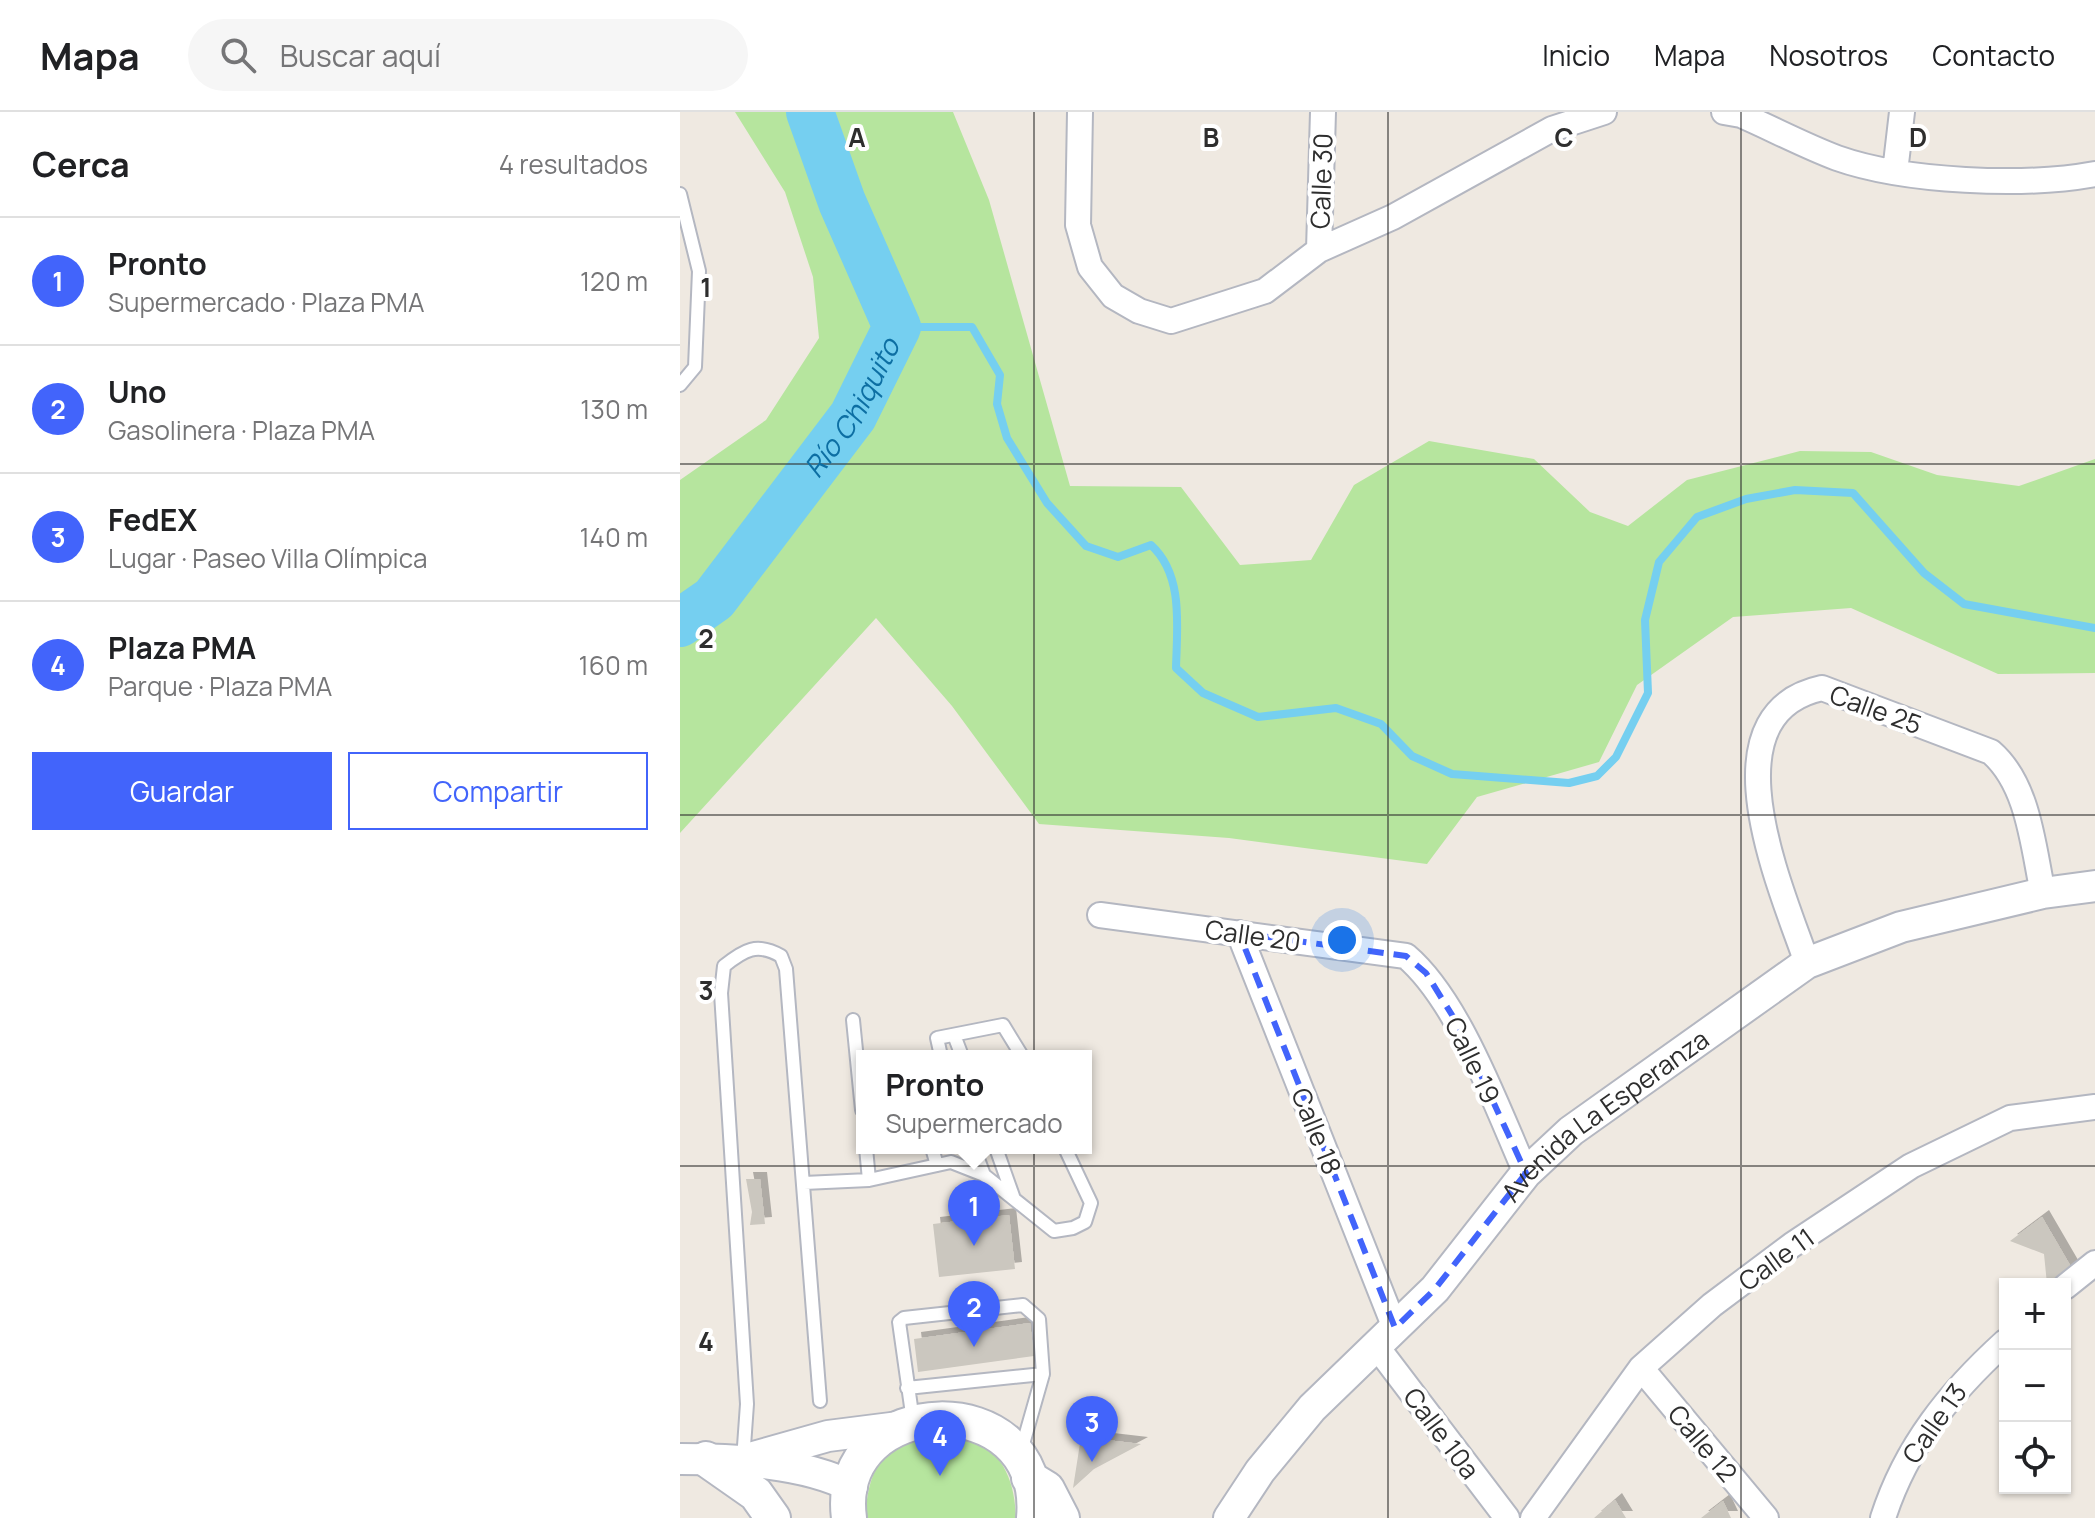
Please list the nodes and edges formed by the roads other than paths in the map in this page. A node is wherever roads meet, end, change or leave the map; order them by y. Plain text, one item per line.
1 (1080, 112) edge
2 (1323, 112) edge
3 (1604, 112) edge
4 (1724, 112) edge
5 (1902, 112) edge
6 (1895, 172) junction
7 (2095, 174) edge
8 (680, 194) edge
9 (1319, 250) junction
10 (680, 385) edge
11 (2095, 886) edge
12 (2043, 893) junction
13 (1100, 915) dead end
14 (1239, 933) junction
15 (1406, 956) joint
16 (1807, 963) junction
17 (853, 1020) dead end
18 (954, 1035) junction
19 (856, 1050) edge
20 (940, 1050) edge
21 (960, 1050) edge
22 (1018, 1050) edge
23 (2095, 1107) edge
24 (867, 1154) edge
25 (934, 1154) edge
26 (976, 1154) edge
27 (998, 1154) edge
28 (1068, 1154) edge
29 (937, 1165) junction
30 (1526, 1173) junction
31 (984, 1175) junction
32 (869, 1180) junction
33 (804, 1183) junction
34 (1014, 1199) junction
35 (2095, 1263) edge
36 (2071, 1282) edge
37 (1386, 1338) junction
38 (1999, 1347) edge
39 (1641, 1368) junction
40 (1043, 1374) junction
41 (907, 1388) junction
42 (820, 1401) dead end
43 (906, 1424) junction
44 (693, 1459) edge
45 (743, 1460) junction
46 (1024, 1468) junction
47 (850, 1502) edge
48 (773, 1518) edge
49 (1034, 1518) edge
50 (1062, 1518) edge
51 (1229, 1518) edge
52 (1507, 1518) edge
53 (1533, 1518) edge
54 (1766, 1518) edge
55 (1883, 1518) edge

1 - 9 street
2 - 9 street, Calle 30
3 - 9 street
4 - 6 street
5 - 6 street
6 - 7 street
8 - 10 lane
11 - 12 street, Avenida La Esperanza
12 - 16 street, Avenida La Esperanza
12 - 16 street, Calle 25
13 - 14 street, Calle 20
14 - 15 street, Calle 20
14 - 37 street, Calle 18
15 - 30 street, Calle 19
16 - 30 street, Avenida La Esperanza
17 - 19 lane
18 - 20 lane
18 - 21 lane
18 - 22 lane
23 - 39 street, Calle 11
24 - 32 lane
25 - 29 lane
26 - 31 lane
27 - 34 lane
28 - 34 lane
29 - 31 lane
29 - 32 lane
30 - 37 street, Avenida La Esperanza
31 - 34 lane
32 - 33 lane
33 - 42 lane
33 - 45 lane
35 - 36 street
37 - 51 street, Avenida La Esperanza
37 - 52 street, Calle 10a
38 - 55 street, Calle 13
39 - 53 street, Calle 11
39 - 54 street, Calle 12
40 - 41 lane
40 - 41 lane
40 - 46 lane
41 - 43 lane
43 - 45 street
43 - 46 main road
43 - 47 main road
44 - 45 street
44 - 48 main road
45 - 47 street
46 - 49 main road
46 - 50 main road

